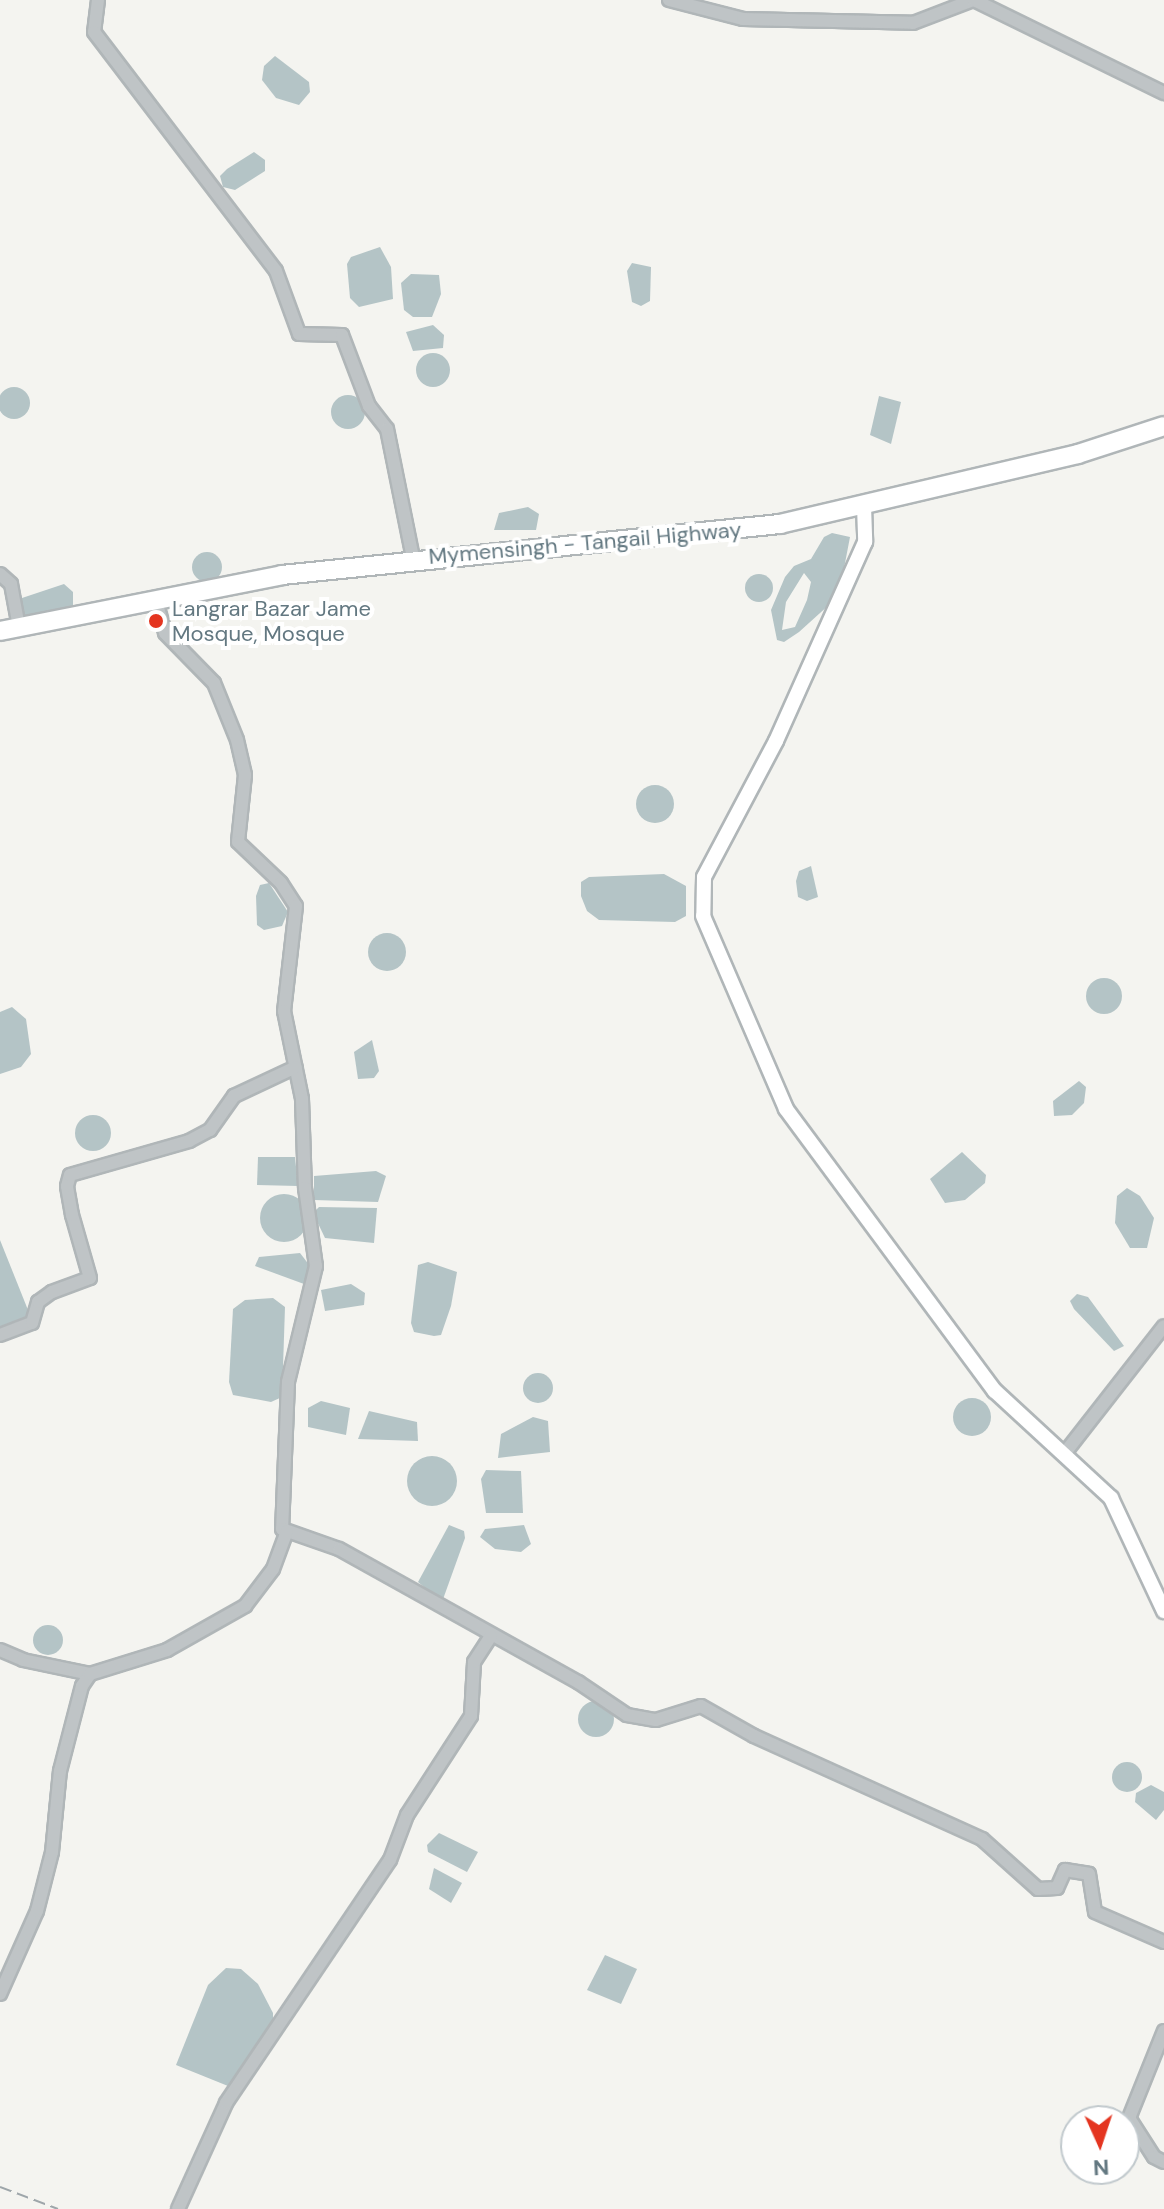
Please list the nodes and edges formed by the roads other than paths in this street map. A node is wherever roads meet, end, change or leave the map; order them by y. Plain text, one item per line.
1 (98, 0) edge
2 (669, 0) edge
3 (973, 0) edge
4 (1164, 93) edge
5 (1164, 426) edge
6 (864, 506) junction
7 (413, 558) junction
8 (0, 574) edge
9 (156, 601) junction
10 (19, 627) junction
11 (0, 631) edge
12 (296, 1067) junction
13 (1164, 1326) edge
14 (0, 1335) edge
15 (1064, 1454) junction
16 (287, 1531) junction
17 (1164, 1611) edge
18 (491, 1636) junction
19 (0, 1650) edge
20 (90, 1674) junction
21 (1164, 1942) edge
22 (0, 1994) edge
23 (1164, 2031) edge
24 (1164, 2162) edge
25 (178, 2209) edge

1 - 7 street
2 - 3 street
3 - 4 street
5 - 6 highway, Mymensingh - Tangail Highway
6 - 7 highway, Mymensingh - Tangail Highway
6 - 15 main road
7 - 9 highway, Mymensingh - Tangail Highway
8 - 10 street
9 - 10 highway, Mymensingh - Tangail Highway
9 - 12 street
10 - 11 highway, Mymensingh - Tangail Highway
12 - 14 street
12 - 16 street
13 - 15 street
15 - 17 main road
16 - 18 street
16 - 20 street
18 - 21 street
18 - 25 street
19 - 20 street
20 - 22 street
23 - 24 street

